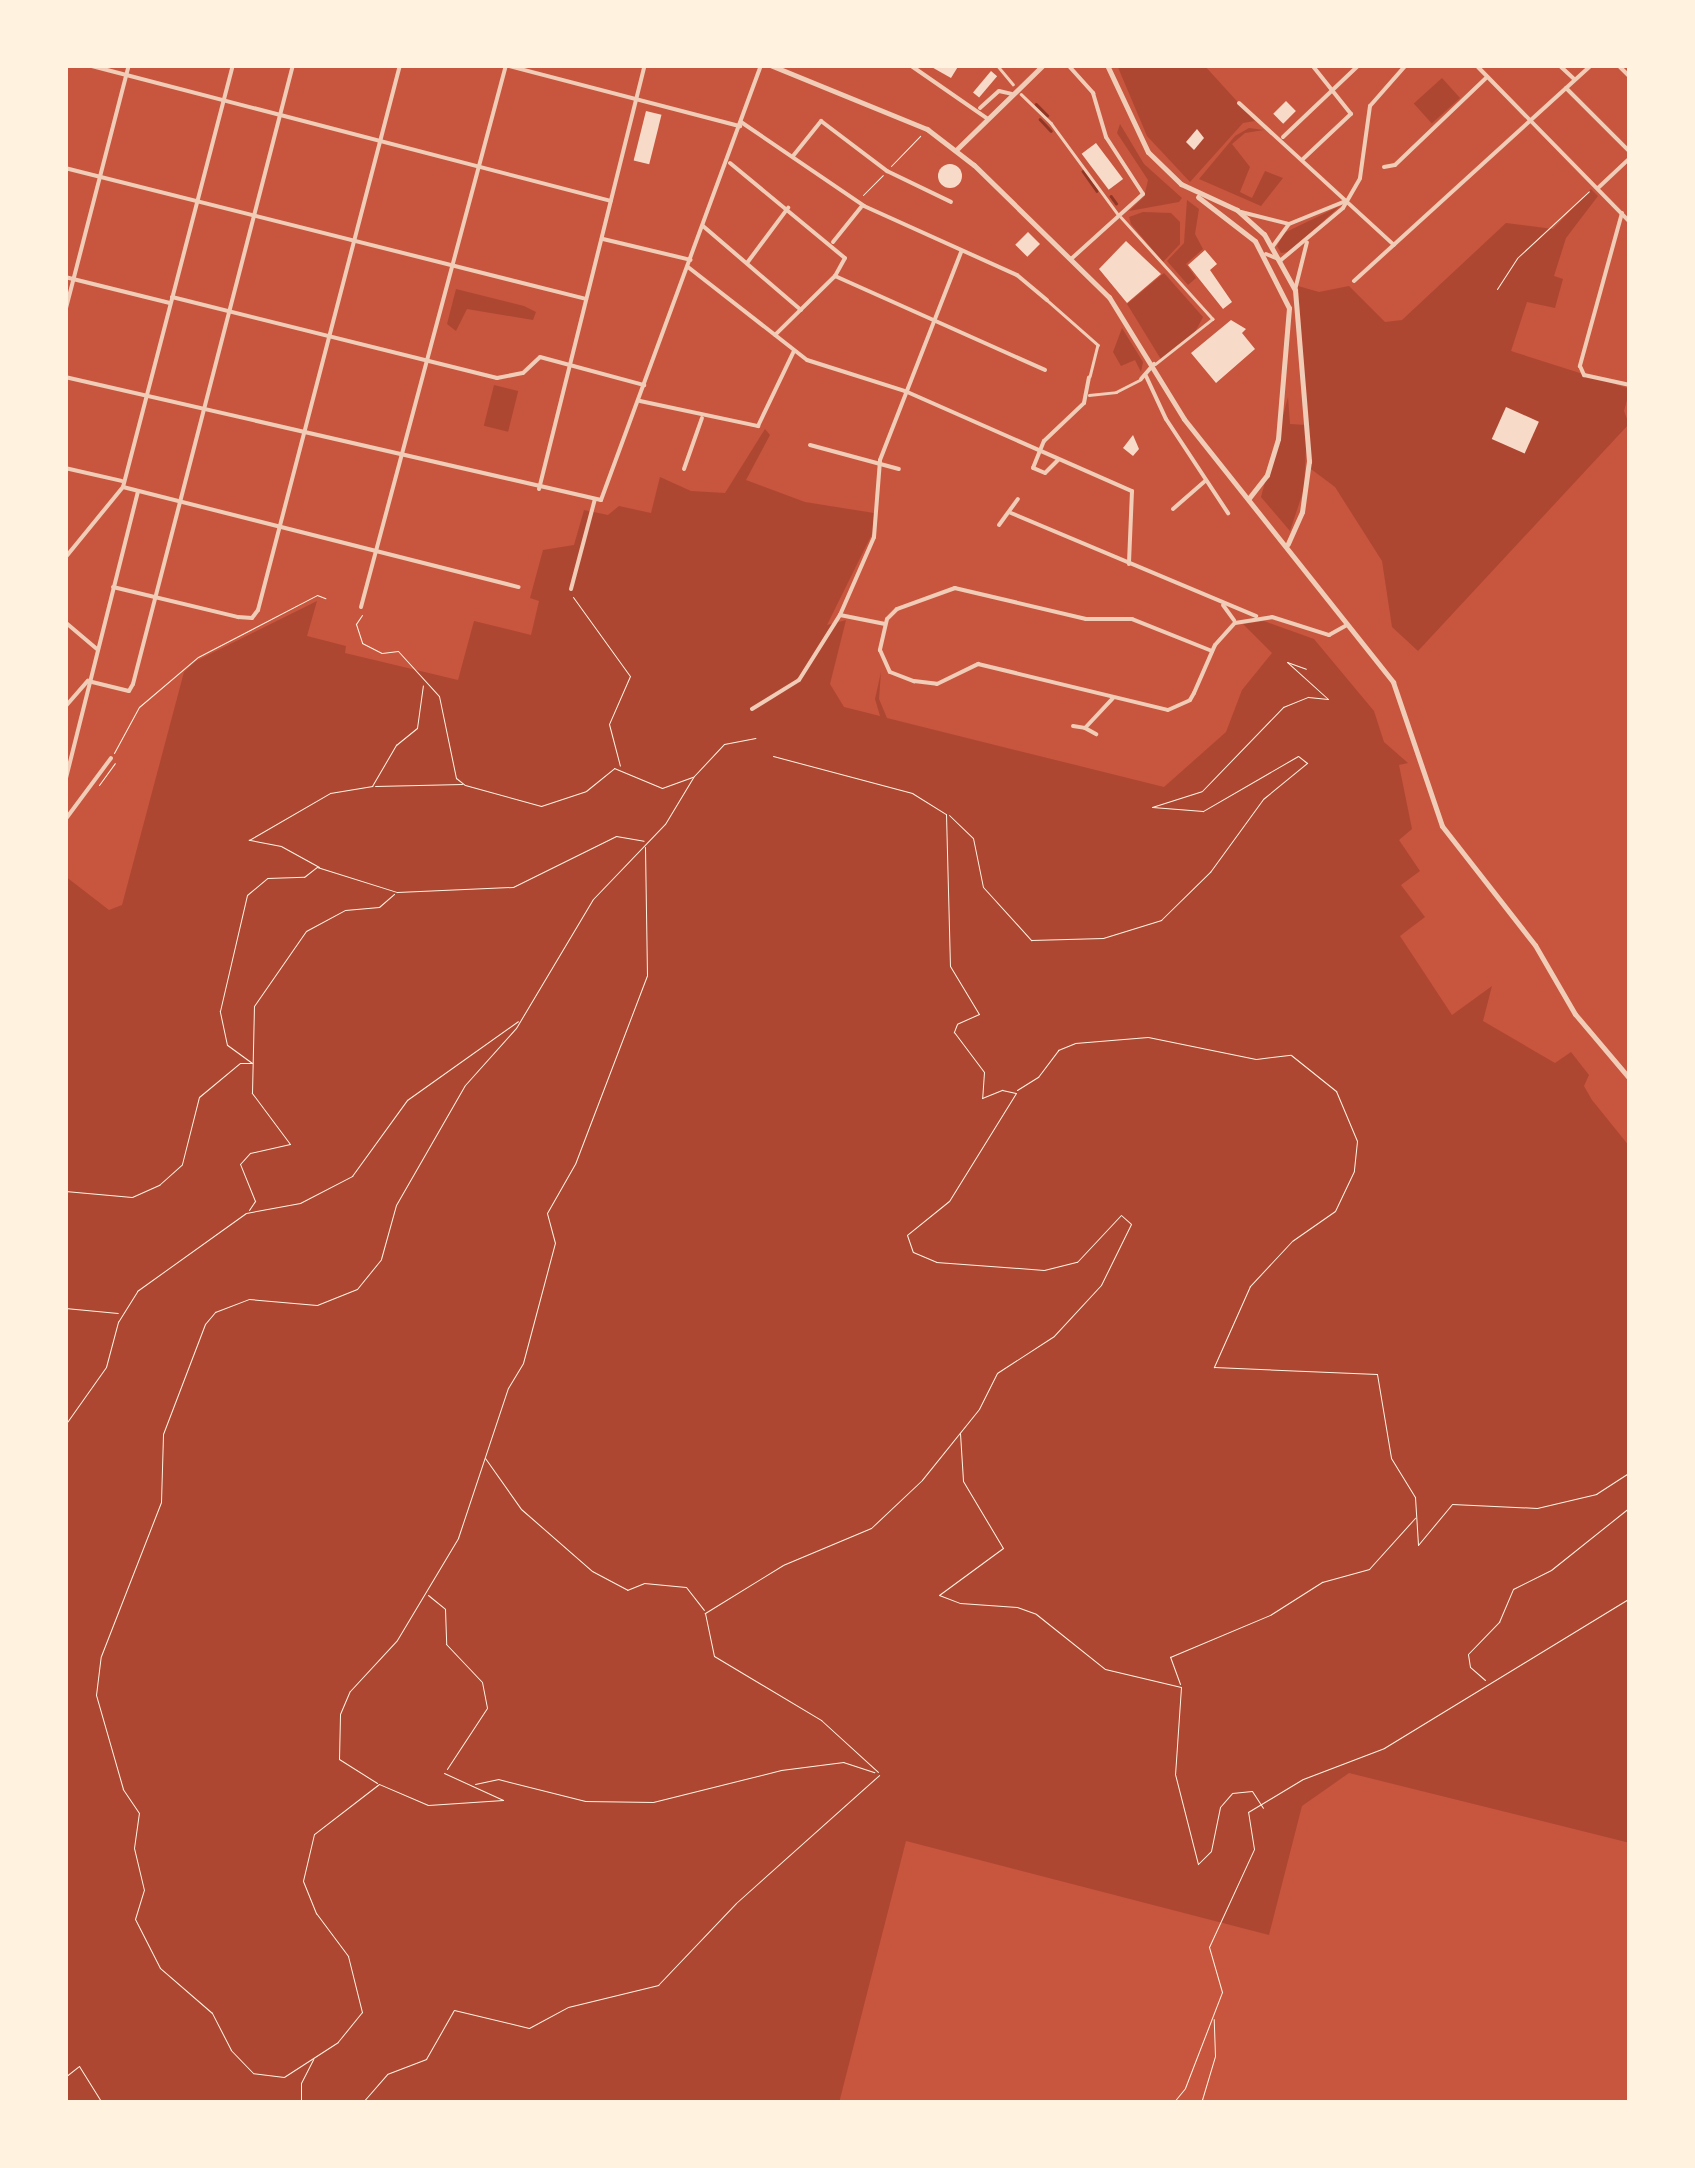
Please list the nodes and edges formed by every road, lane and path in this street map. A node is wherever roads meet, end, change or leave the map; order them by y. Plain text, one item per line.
1 (88, 65) edge
2 (129, 65) edge
3 (233, 65) edge
4 (293, 65) edge
5 (400, 65) edge
6 (506, 65) edge
7 (645, 65) edge
8 (761, 65) edge
9 (770, 65) edge
10 (910, 65) edge
11 (997, 65) edge
12 (1042, 65) edge
13 (1068, 65) edge
14 (1107, 65) edge
15 (1312, 65) edge
16 (1359, 65) edge
17 (1406, 65) edge
18 (1476, 65) edge
19 (1560, 65) edge
20 (1590, 65) edge
21 (1618, 65) edge
22 (126, 75) junction
23 (1488, 77) junction
24 (1630, 77) edge
25 (1574, 80) junction
26 (1013, 84) dead end
27 (1566, 88) junction
28 (1331, 92) junction
29 (1012, 94) junction
30 (1022, 94) dead end
31 (636, 99) junction
32 (224, 101) junction
33 (1240, 103) dead end
34 (979, 109) junction
35 (280, 115) junction
36 (1529, 118) junction
37 (988, 119) junction
38 (741, 124) junction
39 (1282, 138) junction
40 (380, 140) junction
41 (956, 150) junction
42 (1630, 155) edge
43 (793, 156) junction
44 (1303, 159) junction
45 (728, 161) junction
46 (481, 165) junction
47 (1384, 167) dead end
48 (65, 168) edge
49 (100, 177) junction
50 (1596, 186) junction
51 (1192, 191) junction
52 (1346, 200) junction
53 (611, 201) junction
54 (197, 202) junction
55 (951, 202) dead end
56 (862, 205) junction
57 (788, 208) junction
58 (1237, 210) junction
59 (1117, 212) dead end
60 (1622, 214) junction
61 (253, 216) junction
62 (1121, 218) dead end
63 (1630, 222) edge
64 (1290, 224) junction
65 (703, 226) junction
66 (601, 238) junction
67 (352, 241) junction
68 (1308, 241) junction
69 (833, 242) junction
70 (1394, 244) junction
71 (1273, 245) junction
72 (961, 252) junction
73 (1269, 257) junction
74 (1071, 259) junction
75 (690, 260) junction
76 (1281, 260) junction
77 (747, 263) junction
78 (454, 267) junction
79 (688, 267) junction
80 (65, 276) edge
81 (836, 276) junction
82 (74, 278) junction
83 (1354, 281) dead end
84 (1497, 289) dead end
85 (1295, 290) junction
86 (586, 299) junction
87 (171, 300) junction
88 (1047, 300) joint
89 (801, 310) junction
90 (229, 311) junction
91 (65, 312) edge
92 (932, 321) junction
93 (775, 335) junction
94 (328, 337) junction
95 (794, 351) junction
96 (429, 362) junction
97 (570, 364) junction
98 (1154, 364) junction
99 (1045, 370) dead end
100 (1089, 377) joint
101 (65, 378) edge
102 (1144, 378) junction
103 (644, 385) junction
104 (1630, 385) edge
105 (905, 390) junction
106 (146, 396) junction
107 (1088, 396) junction
108 (638, 401) junction
109 (204, 406) junction
110 (702, 418) junction
111 (302, 431) junction
112 (810, 445) dead end
113 (403, 456) junction
114 (1056, 459) junction
115 (880, 460) junction
116 (65, 468) edge
117 (684, 469) dead end
118 (900, 469) dead end
119 (1205, 481) junction
120 (122, 484) junction
121 (539, 489) junction
122 (138, 491) junction
123 (1250, 498) junction
124 (598, 499) junction
125 (1018, 499) dead end
126 (178, 501) junction
127 (1174, 508) dead end
128 (1012, 513) junction
129 (1228, 514) dead end
130 (999, 525) dead end
131 (278, 526) junction
132 (1288, 544) junction
133 (378, 551) junction
134 (65, 558) edge
135 (1130, 564) junction
136 (114, 587) junction
137 (520, 587) dead end
138 (571, 589) joint
139 (154, 598) junction
140 (324, 598) dead end
141 (1219, 602) junction
142 (361, 607) joint
143 (840, 615) junction
144 (1258, 616) junction
145 (65, 622) edge
146 (1235, 622) junction
147 (885, 624) junction
148 (1348, 624) junction
149 (98, 650) junction
150 (1212, 651) junction
151 (1306, 669) dead end
152 (88, 681) junction
153 (423, 682) junction
154 (1112, 698) junction
155 (65, 706) edge
156 (752, 708) dead end
157 (1073, 726) dead end
158 (1085, 728) junction
159 (1096, 734) dead end
160 (755, 738) dead end
161 (774, 756) dead end
162 (111, 758) junction
163 (621, 767) junction
164 (694, 776) junction
165 (66, 778) edge
166 (465, 785) junction
167 (372, 786) junction
168 (93, 793) dead end
169 (946, 814) junction
170 (65, 820) edge
171 (647, 843) junction
172 (320, 868) junction
173 (397, 892) junction
174 (522, 1017) junction
175 (252, 1063) junction
176 (1630, 1079) edge
177 (1014, 1092) junction
178 (65, 1191) edge
179 (246, 1213) junction
180 (65, 1308) edge
181 (121, 1315) junction
182 (65, 1424) edge
183 (960, 1430) junction
184 (485, 1458) junction
185 (1630, 1472) edge
186 (1630, 1507) edge
187 (1418, 1516) junction
188 (424, 1594) junction
189 (1630, 1598) edge
190 (705, 1613) junction
191 (1488, 1682) junction
192 (1181, 1687) junction
193 (878, 1772) junction
194 (379, 1784) junction
195 (475, 1784) junction
196 (1264, 1808) junction
197 (1214, 2018) junction
198 (314, 2058) junction
199 (65, 2077) edge
200 (102, 2103) edge
201 (301, 2103) edge
202 (362, 2103) edge
203 (1173, 2103) edge
204 (1201, 2103) edge

1 - 22 street
2 - 22 street
3 - 32 street
4 - 35 street
5 - 40 street
6 - 31 street
6 - 46 street
7 - 31 street
8 - 38 street
9 - 41 street
10 - 34 street
11 - 26 street
12 - 29 street
13 - 74 street
14 - 51 street
15 - 28 street
16 - 28 street
17 - 52 street
18 - 23 street
19 - 25 street
20 - 25 street
21 - 24 street
22 - 32 street
22 - 49 street
23 - 36 street
23 - 47 street
25 - 27 street
27 - 36 street
27 - 42 street
28 - 39 street
28 - 44 street
29 - 34 street
29 - 37 street
30 - 59 street
31 - 38 street
31 - 53 street
32 - 35 street
32 - 54 street
33 - 39 street
34 - 37 street
35 - 40 street
35 - 61 street
36 - 50 street
36 - 70 street
37 - 41 street
38 - 43 street
38 - 45 street
39 - 44 street
40 - 46 street
40 - 67 street
41 - 74 street
42 - 50 street
43 - 55 street
43 - 56 street
44 - 52 street
45 - 57 street
45 - 65 street
46 - 53 street
46 - 78 street
48 - 49 street
49 - 54 street
49 - 82 street
50 - 60 street
50 - 84 path
51 - 58 street
51 - 73 street
52 - 64 street
52 - 68 street
52 - 70 street
53 - 66 street
54 - 61 street
54 - 87 street
56 - 69 street
56 - 72 street
57 - 69 street
57 - 77 street
58 - 64 street
58 - 71 street
60 - 63 street
60 - 104 street
61 - 67 street
61 - 90 street
62 - 98 street
64 - 71 street
65 - 75 street
65 - 77 street
66 - 75 street
66 - 86 street
67 - 78 street
67 - 94 street
68 - 76 street
68 - 85 street
69 - 81 street
70 - 83 street
71 - 73 street
71 - 76 street
72 - 88 street
72 - 92 street
73 - 76 street
73 - 123 street
74 - 98 street
75 - 79 street
76 - 85 street
77 - 89 street
78 - 86 street
78 - 96 street
79 - 93 street
79 - 103 street
80 - 82 street
81 - 89 street
81 - 92 street
82 - 87 street
82 - 91 street
85 - 132 street
86 - 97 street
87 - 90 street
87 - 106 street
88 - 100 street
89 - 93 street
90 - 94 street
90 - 109 street
92 - 99 street
92 - 105 street
93 - 95 street
94 - 96 street
94 - 111 street
95 - 105 street
95 - 110 street
96 - 97 street
96 - 113 street
97 - 103 street
97 - 121 street
98 - 102 street
98 - 123 street
100 - 107 street
101 - 106 street
102 - 107 street
102 - 119 street
103 - 108 street
105 - 114 street
105 - 115 street
106 - 109 street
106 - 120 street
107 - 114 street
108 - 110 street
108 - 124 street
109 - 111 street
109 - 126 street
110 - 117 street
111 - 113 street
111 - 131 street
112 - 115 street
113 - 121 street
113 - 133 street
114 - 135 street
115 - 118 street
115 - 143 street
116 - 120 street
119 - 127 street
119 - 129 street
120 - 122 street
120 - 134 street
121 - 124 street
122 - 126 street
122 - 136 street
123 - 132 street
124 - 138 street
125 - 128 street
126 - 131 street
126 - 139 street
128 - 130 street
128 - 135 street
131 - 133 street
131 - 139 street
132 - 148 street
133 - 137 street
133 - 142 street
135 - 141 street
136 - 139 street
136 - 149 street
138 - 163 path
139 - 152 street
140 - 162 path
141 - 144 street
141 - 146 street
142 - 153 path
143 - 147 street
143 - 156 street
144 - 146 street
144 - 148 street
145 - 149 street
146 - 150 street
147 - 150 street
147 - 154 street
148 - 176 street
149 - 152 street
150 - 154 street
151 - 169 path
152 - 155 street
152 - 165 street
153 - 166 path
153 - 167 path
154 - 158 street
157 - 158 street
158 - 159 street
160 - 164 path
161 - 169 path
162 - 168 path
162 - 170 street
163 - 164 path
163 - 166 path
164 - 171 path
166 - 167 path
167 - 172 path
169 - 177 path
171 - 173 path
171 - 174 path
171 - 184 path
172 - 173 path
172 - 175 path
173 - 175 path
174 - 179 path
174 - 198 path
175 - 178 path
175 - 179 path
177 - 183 path
177 - 187 path
179 - 181 path
180 - 181 path
181 - 182 path
183 - 190 path
183 - 192 path
184 - 188 path
184 - 190 path
185 - 187 path
186 - 191 path
187 - 192 path
188 - 194 path
188 - 195 path
189 - 191 path
190 - 193 path
191 - 196 path
192 - 196 path
193 - 195 path
193 - 202 path
194 - 195 path
194 - 198 path
196 - 197 path
197 - 203 path
197 - 204 path
198 - 201 path
199 - 200 path

